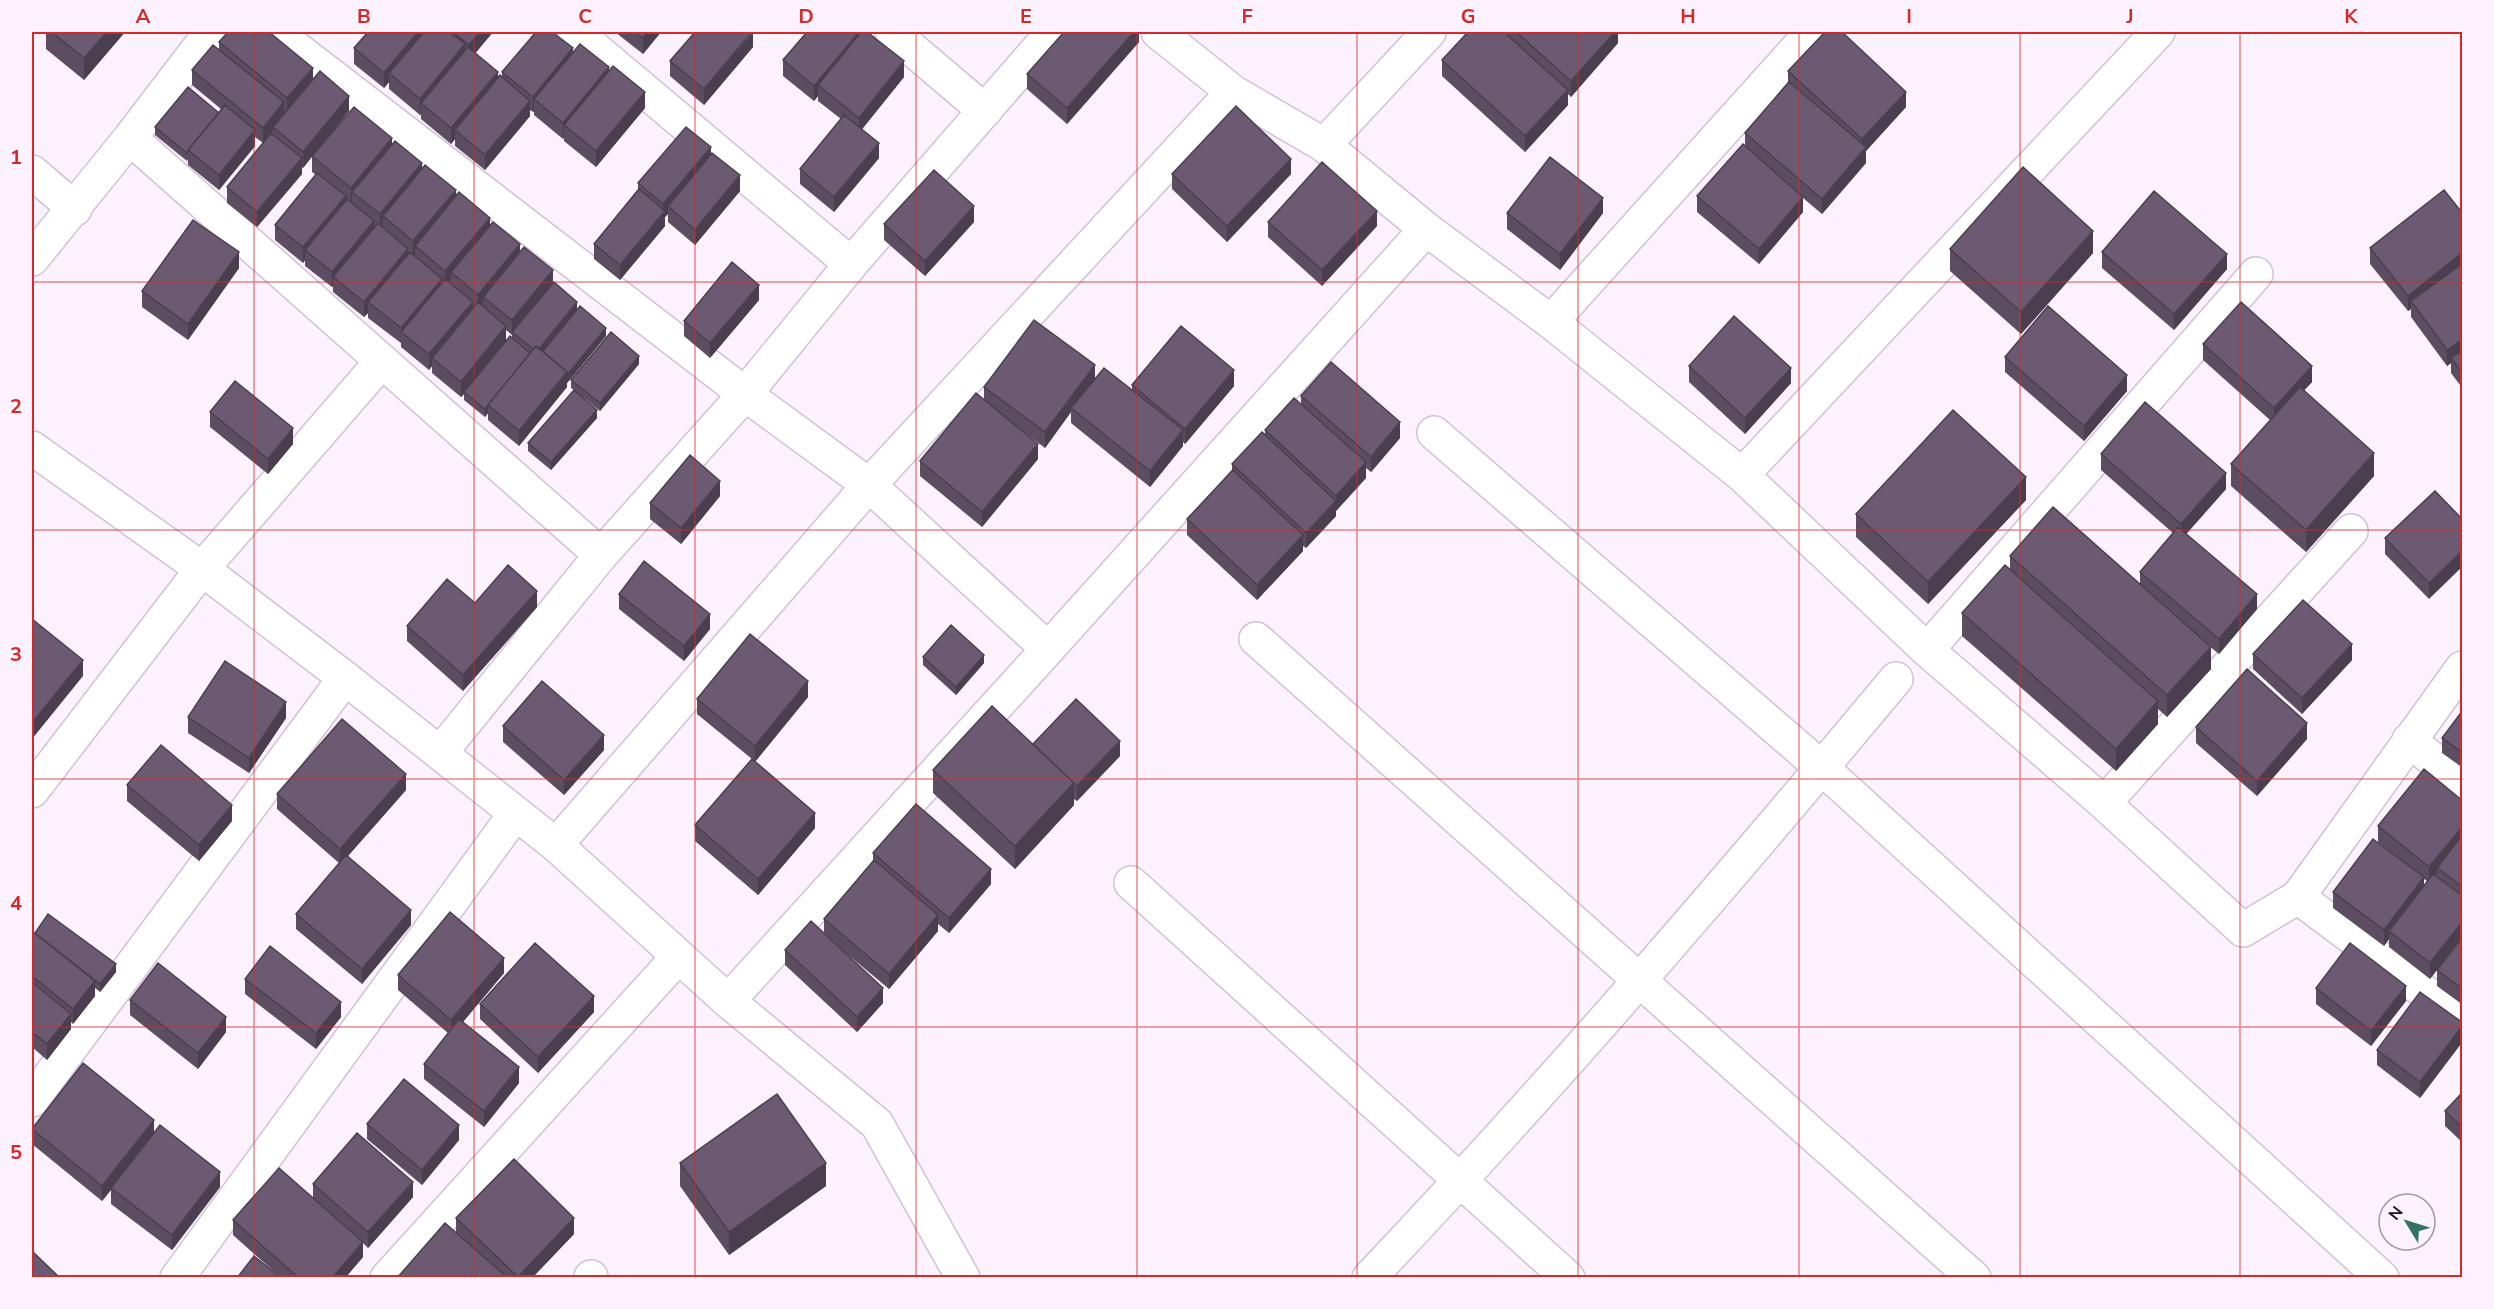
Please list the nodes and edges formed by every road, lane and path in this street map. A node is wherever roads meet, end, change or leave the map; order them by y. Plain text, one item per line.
1 (275, 32) edge
2 (575, 32) edge
3 (892, 32) edge
4 (1053, 32) edge
5 (1158, 32) edge
6 (1429, 32) edge
7 (1812, 32) edge
8 (2158, 32) edge
9 (203, 34) edge
10 (1233, 92) junction
11 (985, 111) junction
12 (130, 138) junction
13 (1324, 145) junction
14 (32, 172) edge
15 (75, 208) junction
16 (1426, 229) junction
17 (32, 259) edge
18 (851, 264) junction
19 (2256, 274) dead end
20 (1551, 321) junction
21 (382, 362) junction
22 (745, 394) junction
23 (1434, 433) dead end
24 (32, 448) edge
25 (1742, 475) junction
26 (869, 485) junction
27 (2351, 531) dead end
28 (601, 555) junction
29 (202, 569) junction
30 (1256, 639) dead end
31 (1048, 649) junction
32 (1927, 650) junction
33 (2463, 669) edge
34 (345, 678) junction
35 (1896, 680) dead end
36 (2409, 740) junction
37 (440, 753) junction
38 (1822, 768) junction
39 (2463, 783) edge
40 (32, 791) edge
41 (2104, 803) junction
42 (515, 814) junction
43 (556, 845) junction
44 (1131, 883) dead end
45 (2298, 897) junction
46 (678, 957) junction
47 (1640, 981) junction
48 (728, 1000) junction
49 (2463, 1020) edge
50 (32, 1100) edge
51 (1460, 1182) junction
52 (177, 1278) edge
53 (387, 1278) edge
54 (963, 1278) edge
55 (1369, 1278) edge
56 (1568, 1278) edge
57 (1974, 1278) edge
58 (2382, 1278) edge

1 - 22 street
2 - 18 street
3 - 11 street
4 - 11 street
5 - 10 street
6 - 13 street
7 - 20 street
8 - 25 street
9 - 12 street
10 - 13 street
10 - 26 street
11 - 18 street
12 - 15 street
12 - 21 street
13 - 16 street
14 - 15 street
15 - 17 street
16 - 20 street
16 - 31 street
18 - 22 street
19 - 32 street
20 - 25 street
21 - 28 street
21 - 29 street
22 - 26 street
22 - 28 street
23 - 38 street
24 - 29 street
25 - 32 street
26 - 31 street
26 - 43 street
27 - 41 street
28 - 37 street
29 - 34 street
29 - 40 street
30 - 47 street
31 - 48 street
32 - 41 street
33 - 36 street
34 - 37 street
34 - 50 street
35 - 38 street
36 - 39 street
36 - 45 street
37 - 42 street
38 - 47 street
38 - 58 street
41 - 45 street
42 - 43 street
42 - 52 street
43 - 46 street
44 - 51 street
45 - 49 street
46 - 48 street
46 - 53 street
47 - 51 street
47 - 57 street
48 - 54 street
51 - 55 street
51 - 56 street

